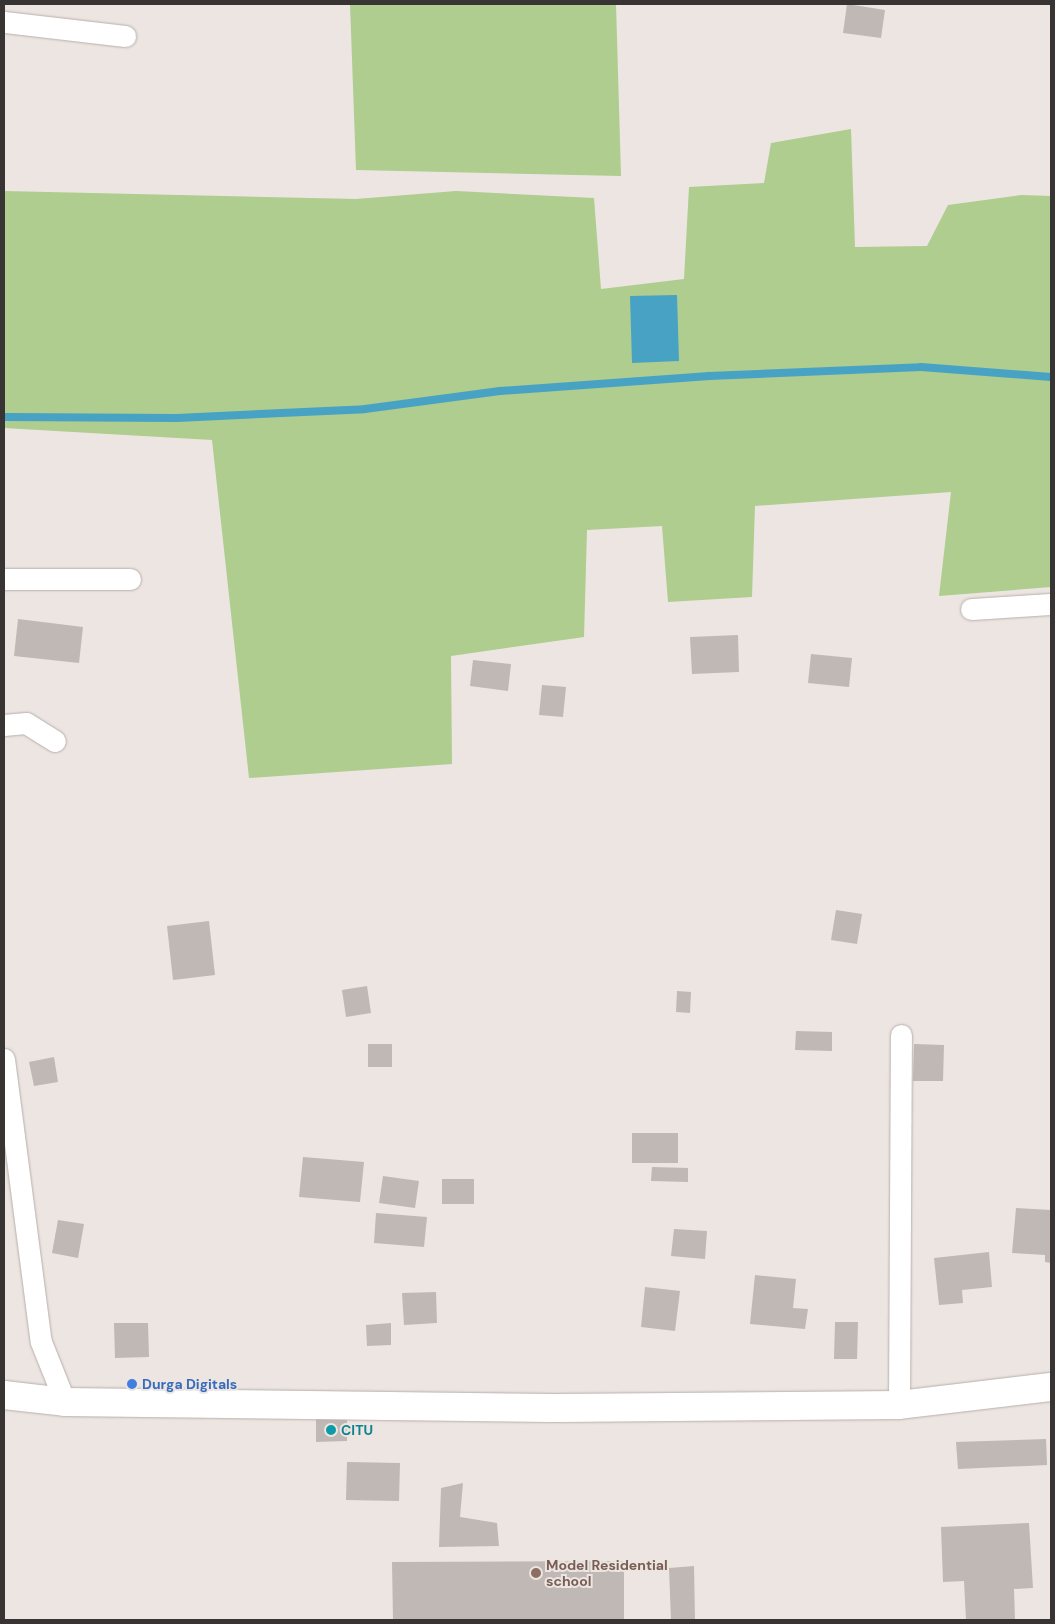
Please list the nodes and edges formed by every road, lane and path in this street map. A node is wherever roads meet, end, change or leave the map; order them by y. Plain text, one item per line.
1 (4, 22) edge
2 (125, 36) dead end
3 (4, 578) edge
4 (130, 579) dead end
5 (1051, 604) edge
6 (971, 609) dead end
7 (4, 725) edge
8 (55, 741) dead end
9 (901, 1035) dead end
10 (4, 1059) edge
11 (1051, 1387) edge
12 (4, 1395) edge
13 (65, 1402) junction
14 (900, 1405) junction

1 - 2 street
3 - 4 street
5 - 6 street
7 - 8 street
9 - 14 street
10 - 13 street
11 - 14 main road
12 - 13 main road
13 - 14 main road

